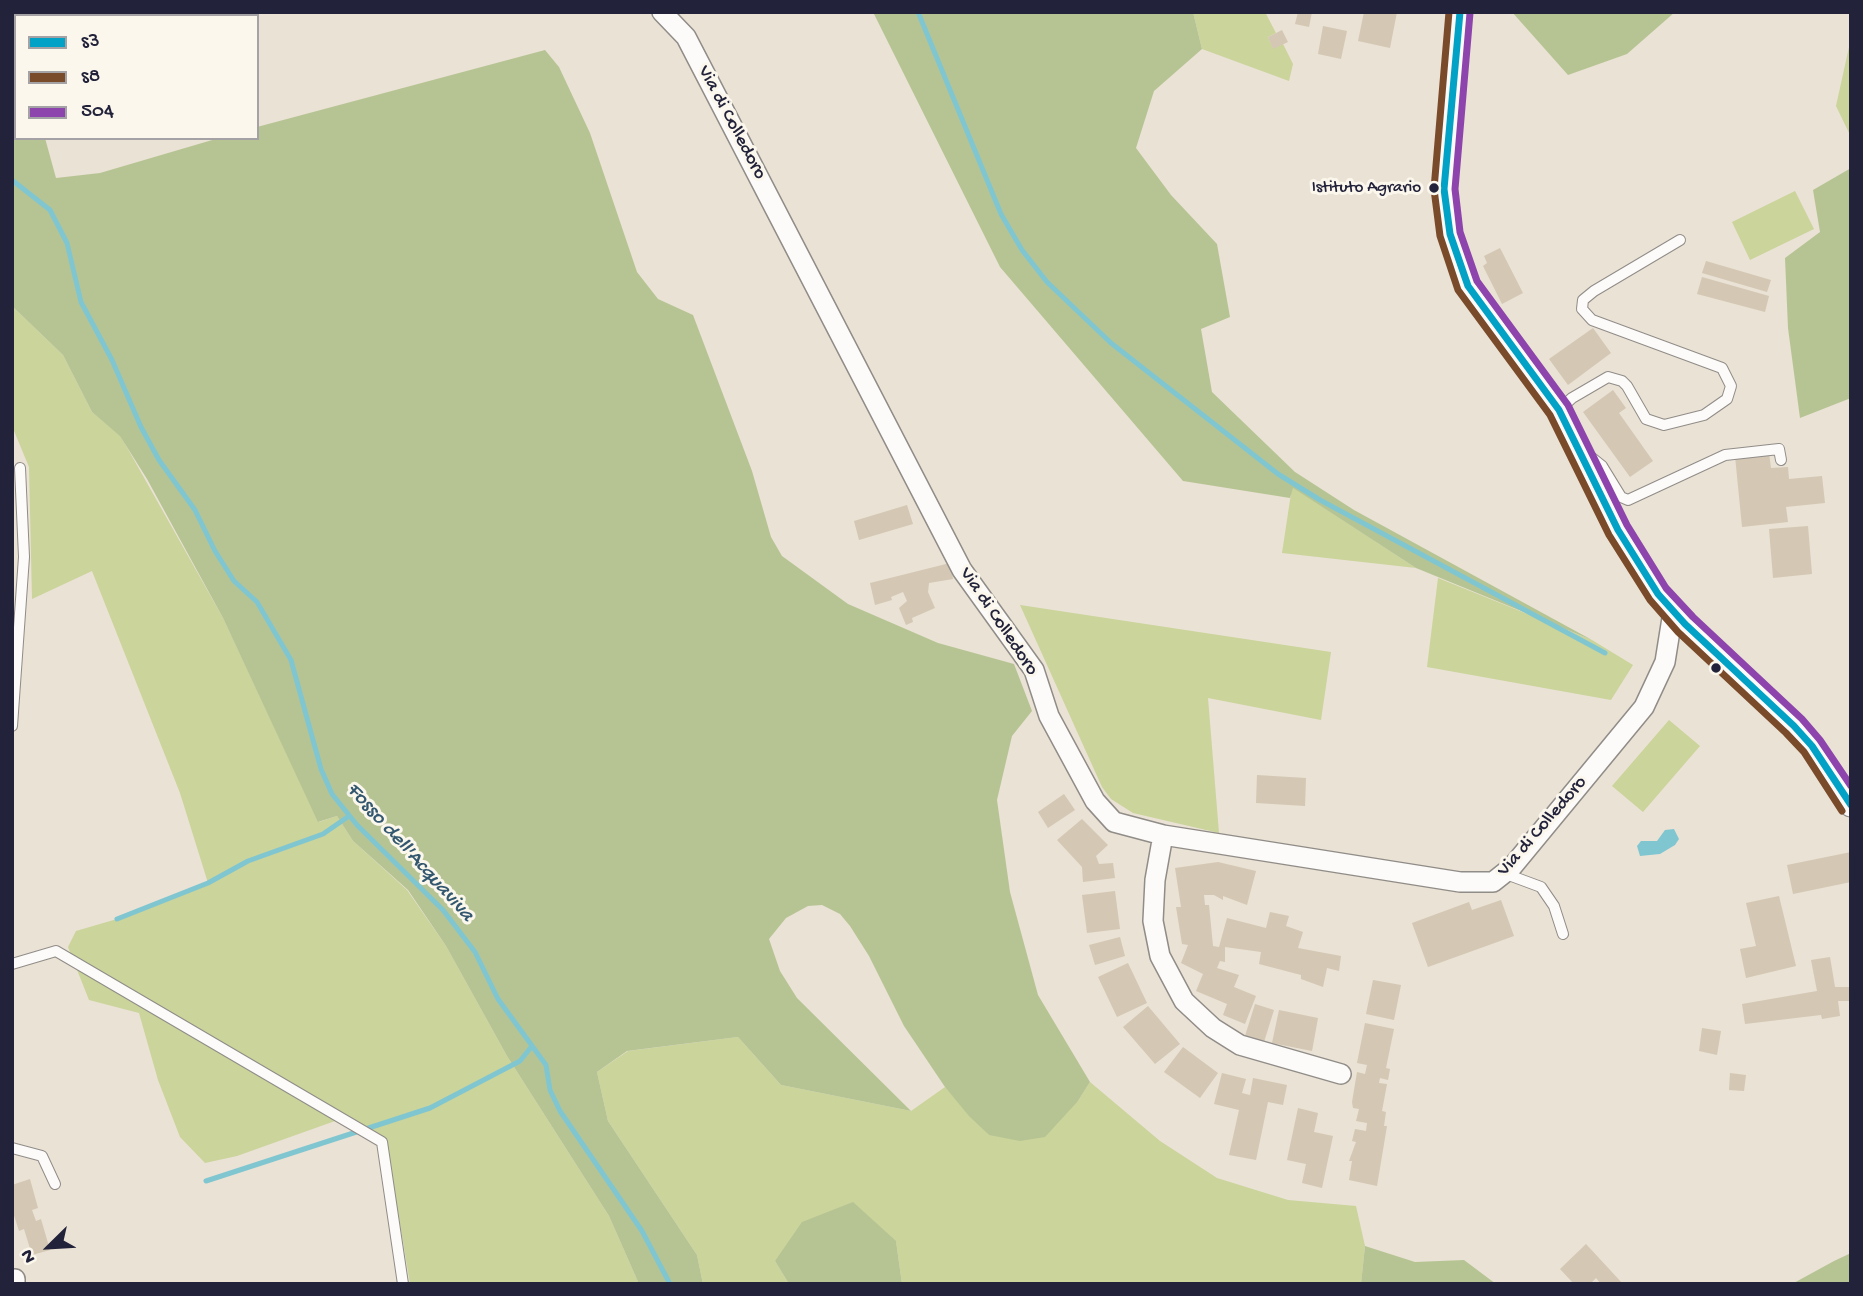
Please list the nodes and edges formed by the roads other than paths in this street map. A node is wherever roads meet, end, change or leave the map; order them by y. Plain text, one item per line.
1 (662, 12) edge
2 (1460, 12) edge
3 (1680, 240) dead end
4 (1559, 410) junction
5 (1581, 450) junction
6 (1782, 460) dead end
7 (20, 468) dead end
8 (1673, 612) junction
9 (12, 726) edge
10 (1851, 805) edge
11 (1163, 835) junction
12 (1506, 874) junction
13 (1563, 934) dead end
14 (12, 964) edge
15 (1341, 1074) dead end
16 (12, 1148) edge
17 (55, 1184) dead end
18 (403, 1284) edge

1 - 11 street, Via di Colledoro
2 - 4 street
3 - 4 lane
4 - 5 street
5 - 6 lane
5 - 8 street
7 - 9 lane
8 - 10 street
8 - 12 street, Via di Colledoro
11 - 12 street, Via di Colledoro
11 - 15 street
12 - 13 lane
14 - 18 lane
16 - 17 lane

